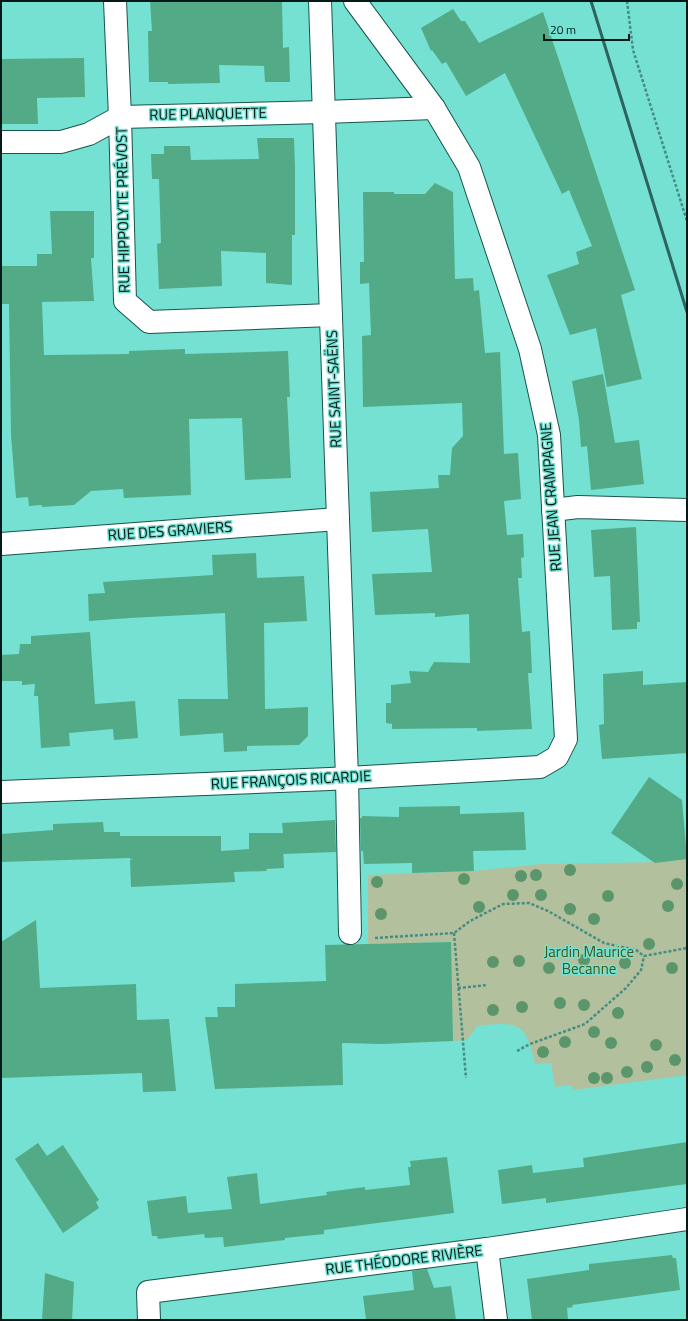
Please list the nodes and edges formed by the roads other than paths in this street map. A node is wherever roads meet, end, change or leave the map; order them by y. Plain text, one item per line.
1 (115, 1) edge
2 (320, 1) edge
3 (355, 1) edge
4 (434, 108) junction
5 (324, 112) junction
6 (120, 116) junction
7 (1, 142) edge
8 (331, 315) junction
9 (553, 510) junction
10 (687, 510) edge
11 (338, 519) junction
12 (1, 544) edge
13 (566, 739) joint
14 (347, 778) junction
15 (1, 792) edge
16 (359, 936) road end
17 (687, 1219) edge
18 (487, 1249) junction
19 (149, 1320) edge
20 (496, 1320) edge

1 - 6 street, RUE HIPPOLYTE PRÉVOST
2 - 5 street, RUE SAINT-SAËNS
3 - 4 street, RUE JEAN CRAMPAGNE
4 - 5 street, RUE PLANQUETTE
4 - 9 street, RUE JEAN CRAMPAGNE
5 - 6 street, RUE PLANQUETTE
5 - 8 street, RUE SAINT-SAËNS
6 - 7 street, RUE PLANQUETTE
6 - 8 street, RUE HIPPOLYTE PRÉVOST
8 - 11 street, RUE SAINT-SAËNS
9 - 10 street
9 - 13 street, RUE JEAN CRAMPAGNE
11 - 12 street, RUE DES GRAVIERS
11 - 14 street, RUE SAINT-SAËNS
13 - 14 street, RUE FRANÇOIS RICARDIE
14 - 15 street, RUE FRANÇOIS RICARDIE
14 - 16 street, RUE SAINT-SAËNS
17 - 18 street, RUE THÉODORE RIVIÈRE
18 - 19 street, RUE THÉODORE RIVIÈRE
18 - 20 street

